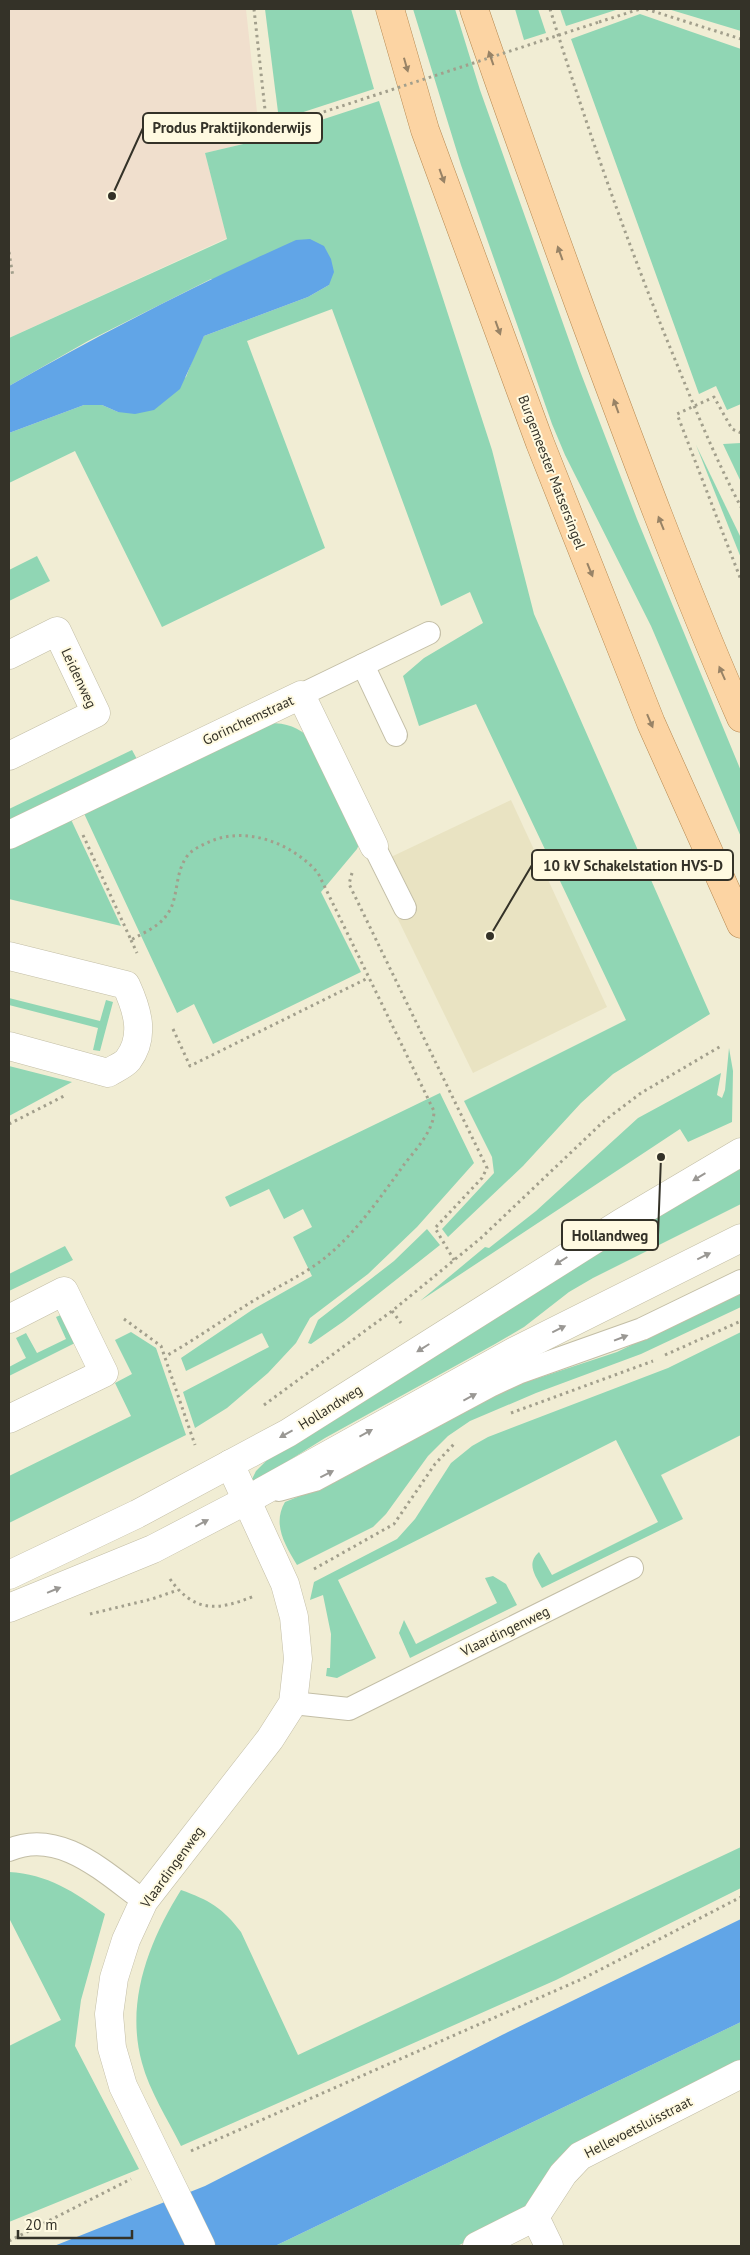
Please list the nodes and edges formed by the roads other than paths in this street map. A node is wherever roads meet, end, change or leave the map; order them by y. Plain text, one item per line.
1 (390, 9) edge
2 (474, 9) edge
3 (429, 633) dead end
4 (9, 655) edge
5 (363, 665) junction
6 (301, 695) junction
7 (741, 718) edge
8 (396, 735) dead end
9 (9, 756) edge
10 (9, 835) edge
11 (374, 846) joint
12 (405, 908) dead end
13 (741, 924) edge
14 (9, 956) edge
15 (9, 1046) edge
16 (741, 1152) edge
17 (741, 1238) edge
18 (741, 1281) edge
19 (9, 1318) edge
20 (9, 1419) edge
21 (230, 1464) junction
22 (247, 1500) junction
23 (632, 1568) dead end
24 (9, 1576) edge
25 (9, 1608) edge
26 (293, 1703) junction
27 (9, 1850) edge
28 (144, 1901) junction
29 (741, 2074) edge
30 (535, 2217) junction
31 (201, 2246) edge
32 (477, 2246) edge
33 (549, 2246) edge

1 -> 13 main road, Burgemeester Matsersingel
7 -> 2 main road
3 - 5 lane
4 - 9 street, Leidenweg
5 - 6 lane
5 - 8 lane
6 - 10 street, Gorinchemstraat
6 - 11 street, Gorinchemstraat
11 - 12 lane, Gorinchemstraat
14 - 15 street
16 -> 21 street, Hollandweg
22 -> 17 street
22 -> 18 lane
19 - 20 street
21 - 22 street, Vlaardingenweg
21 - 24 street, Hollandweg
25 -> 22 street
22 - 26 street, Vlaardingenweg
23 - 26 lane, Vlaardingenweg
26 - 28 street, Vlaardingenweg
27 - 28 lane
28 - 31 street, Vlaardingenweg
29 - 30 street, Hellevoetsluisstraat
30 - 32 street
30 - 33 street

